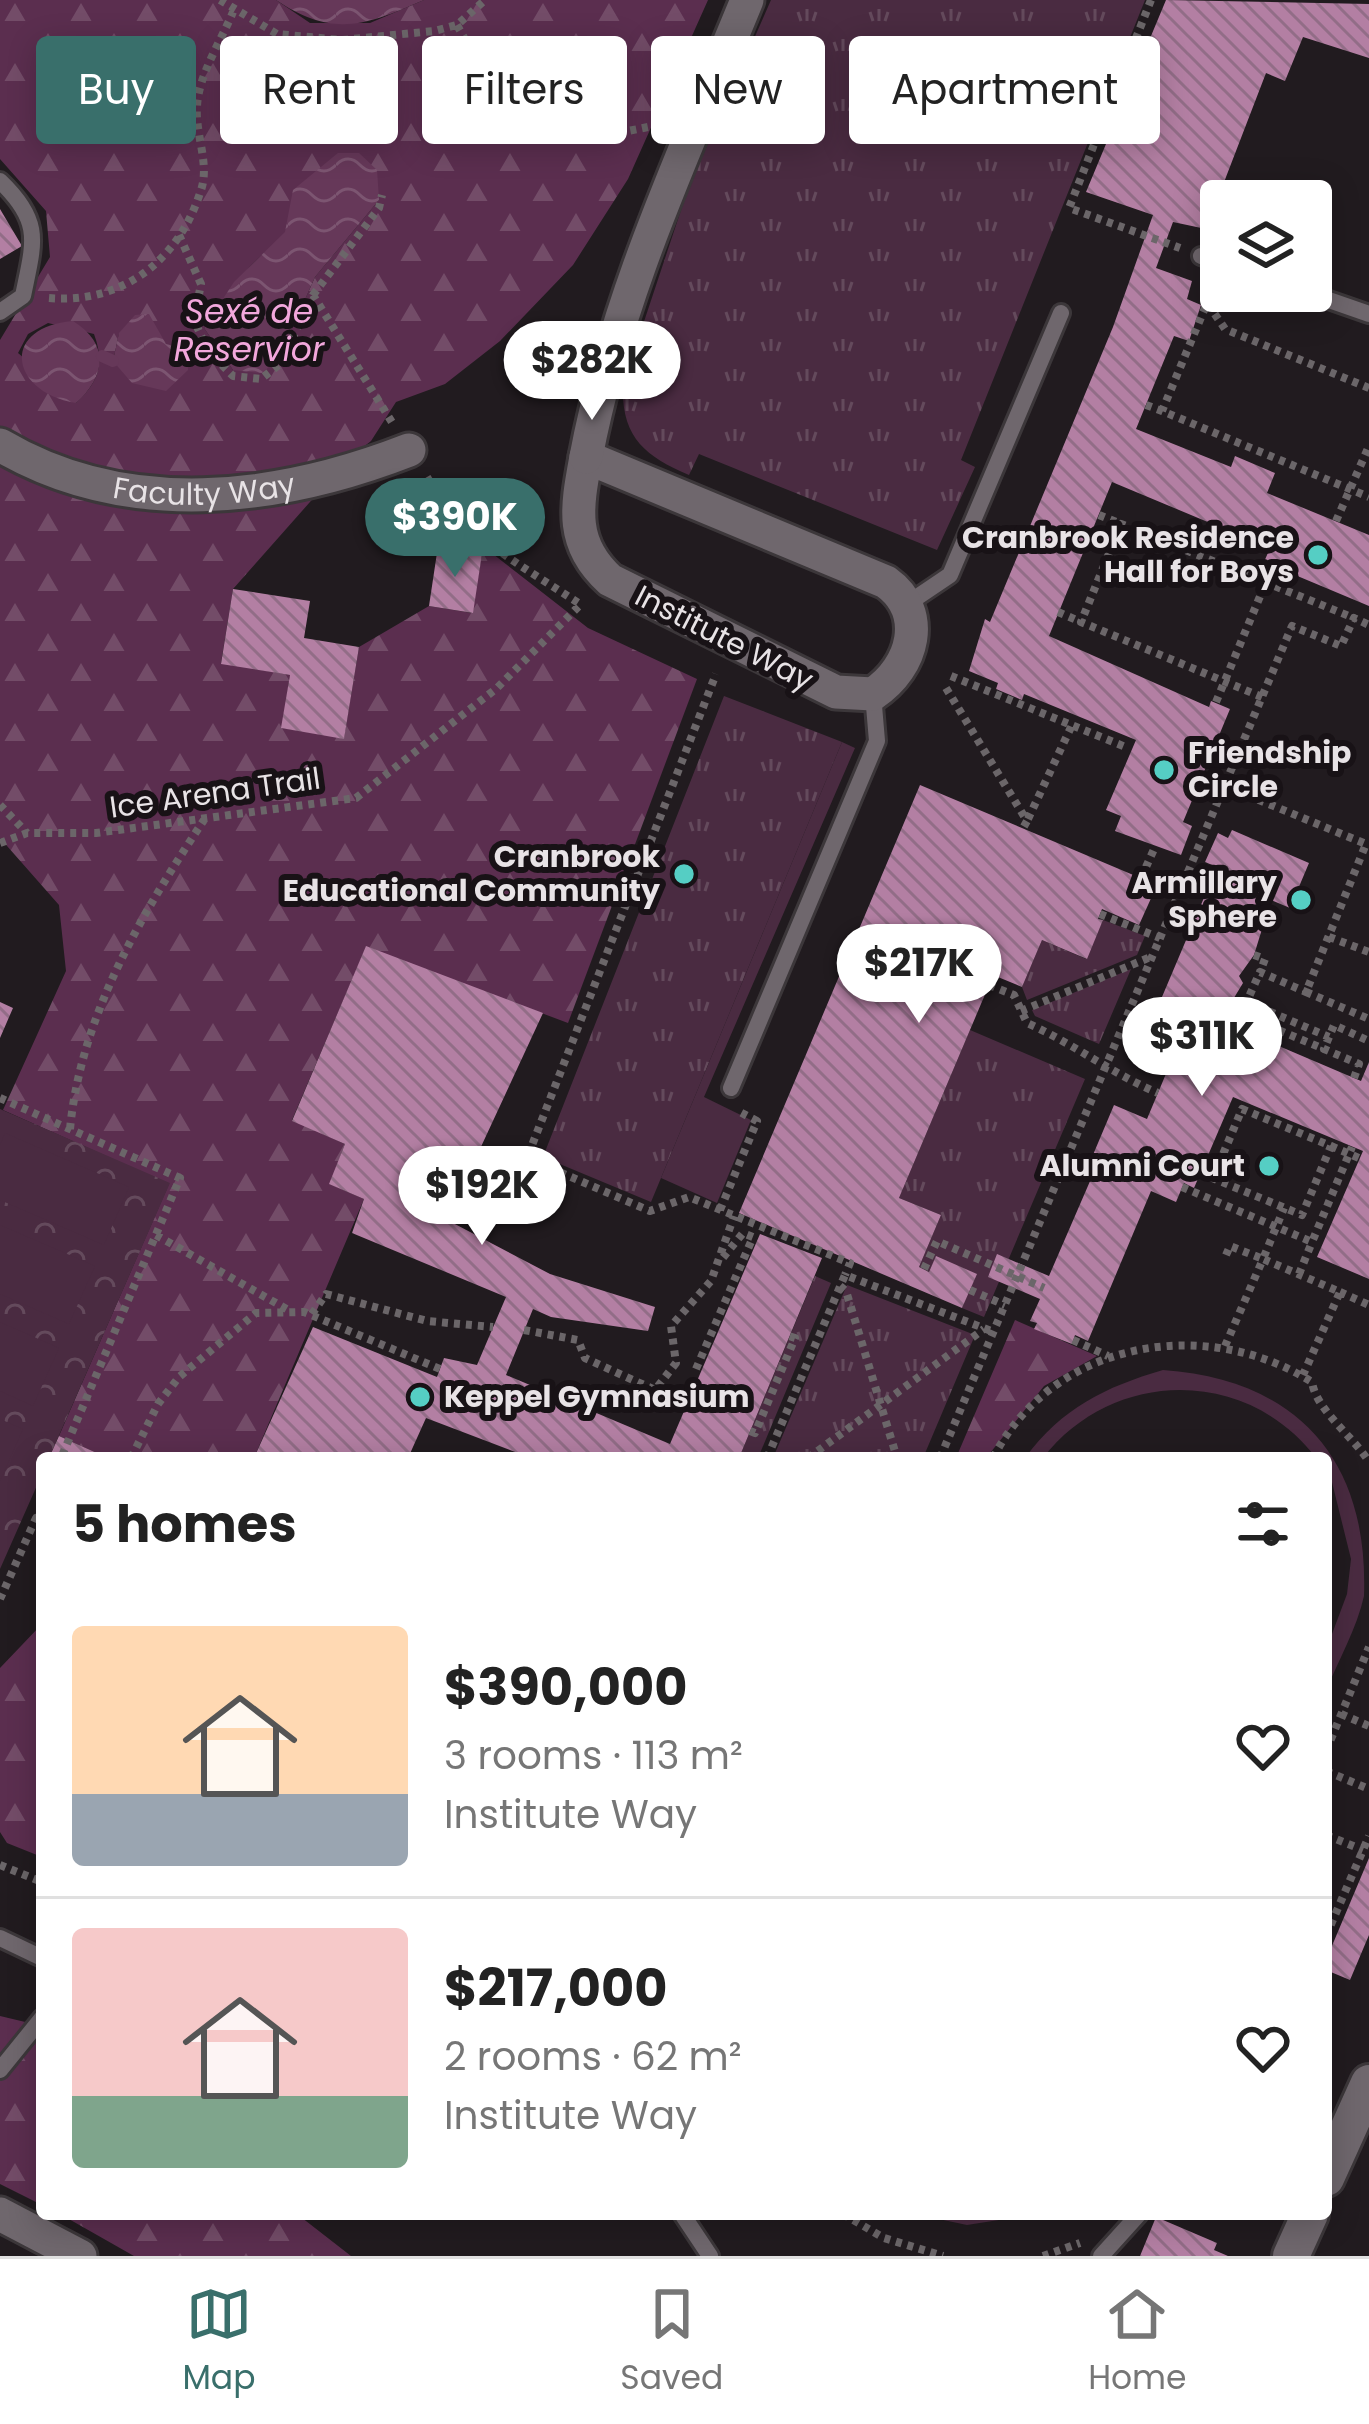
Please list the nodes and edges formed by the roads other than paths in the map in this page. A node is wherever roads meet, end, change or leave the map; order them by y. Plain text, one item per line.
1 (748, 0) edge
2 (0, 181) edge
3 (1332, 301) edge
4 (0, 312) edge
5 (1061, 313) dead end
6 (1369, 314) edge
7 (0, 445) edge
8 (410, 450) road end
9 (586, 457) junction
10 (910, 602) junction
11 (873, 694) junction
12 (731, 1088) dead end
13 (0, 1938) edge
14 (36, 1955) edge
15 (36, 2025) edge
16 (0, 2070) edge
17 (1369, 2083) edge
18 (1332, 2165) edge
19 (0, 2214) edge
20 (686, 2220) edge
21 (1134, 2220) edge
22 (1307, 2220) edge
23 (80, 2256) edge
24 (710, 2256) edge
25 (1101, 2256) edge
26 (1291, 2256) edge

1 - 9 street, Institute Way
2 - 4 lane
3 - 6 lane
5 - 10 lane
7 - 8 street, Faculty Way
9 - 10 street
9 - 11 street, Institute Way
10 - 11 street
11 - 12 lane
13 - 14 lane
15 - 16 lane
17 - 18 street
19 - 23 street
20 - 24 lane
21 - 25 lane
22 - 26 street

